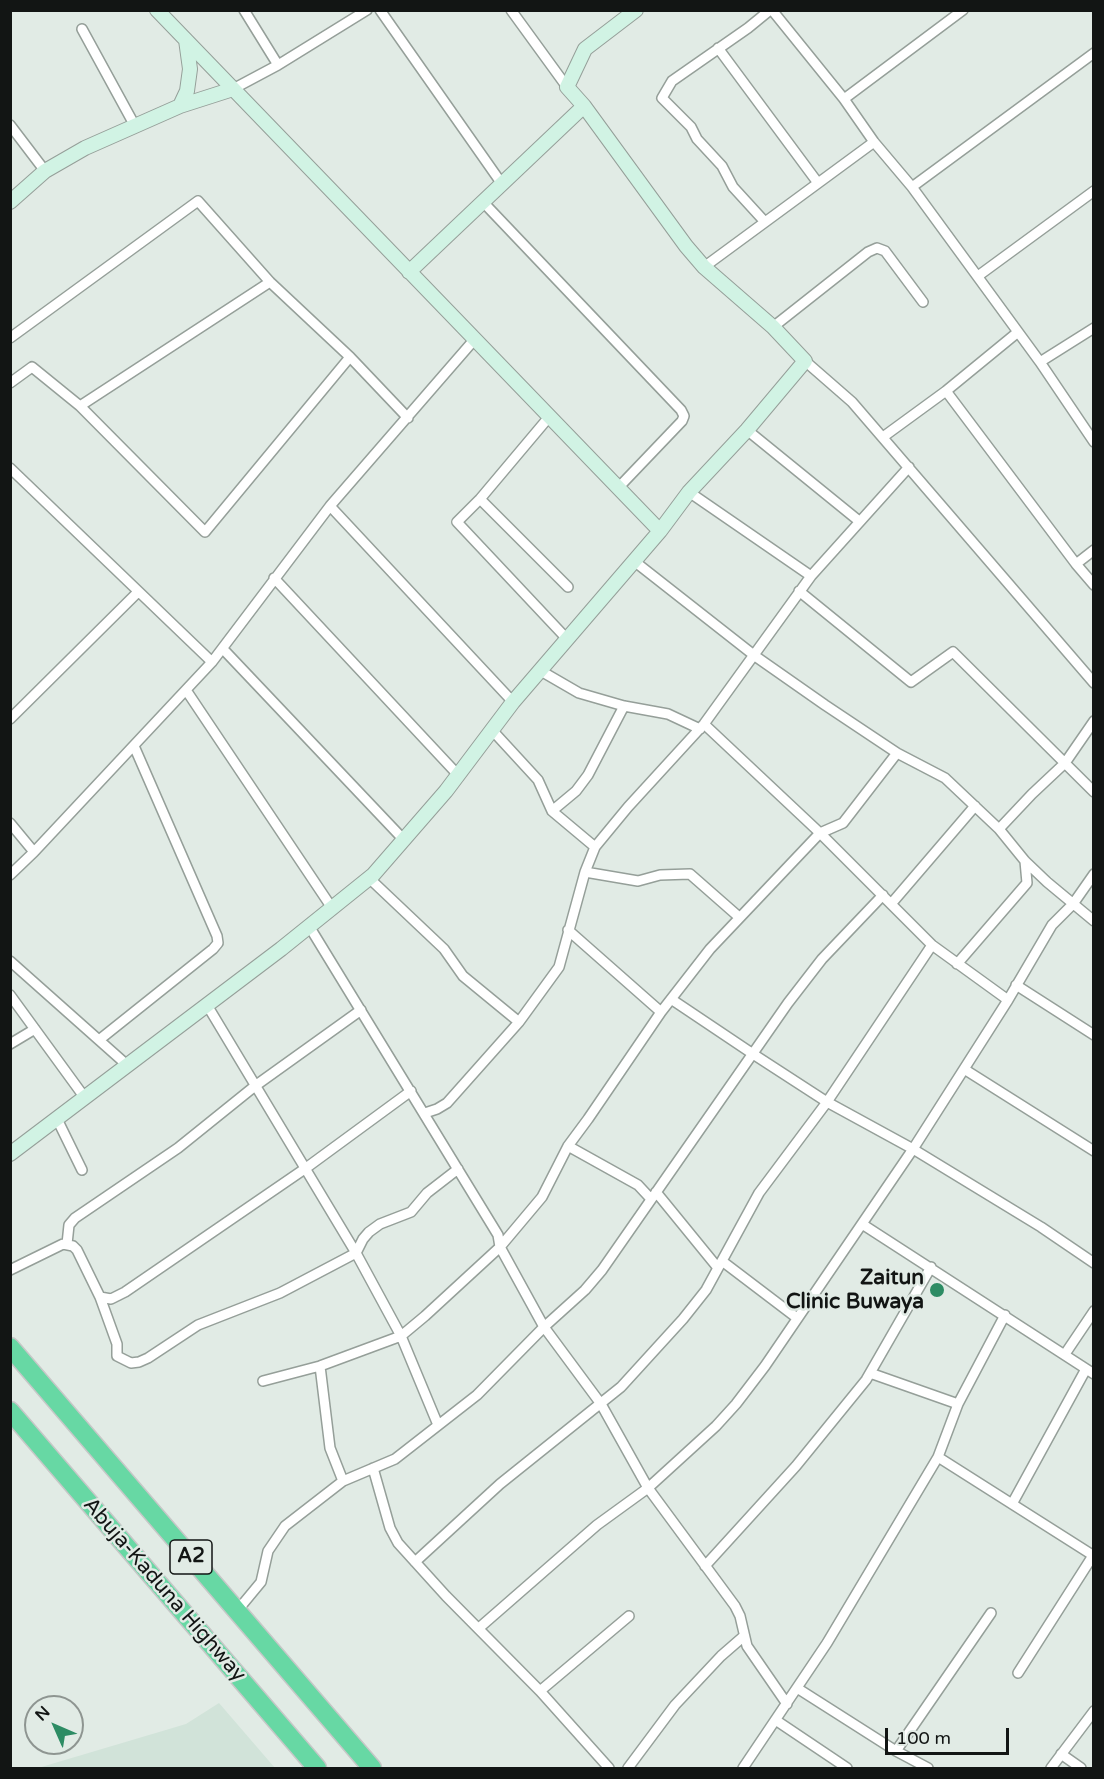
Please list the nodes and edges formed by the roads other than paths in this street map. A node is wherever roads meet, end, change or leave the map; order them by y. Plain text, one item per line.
1 (157, 10) edge
2 (244, 10) edge
3 (367, 10) edge
4 (380, 10) edge
5 (511, 10) edge
6 (771, 10) edge
7 (963, 10) edge
8 (632, 12) edge
9 (82, 29) dead end
10 (186, 40) junction
11 (718, 48) junction
12 (1094, 54) edge
13 (278, 65) junction
14 (567, 87) junction
15 (233, 89) junction
16 (844, 99) junction
17 (180, 106) junction
18 (584, 106) junction
19 (10, 125) edge
20 (135, 126) junction
21 (874, 142) junction
22 (45, 171) junction
23 (818, 183) junction
24 (502, 184) junction
25 (912, 187) junction
26 (1094, 191) edge
27 (10, 202) edge
28 (483, 202) junction
29 (765, 222) junction
30 (704, 267) junction
31 (409, 272) junction
32 (978, 276) junction
33 (270, 282) junction
34 (923, 302) dead end
35 (773, 327) junction
36 (1094, 328) edge
37 (1018, 332) junction
38 (10, 338) edge
39 (474, 340) junction
40 (350, 357) junction
41 (805, 361) junction
42 (1040, 362) junction
43 (10, 383) edge
44 (946, 391) junction
45 (80, 406) junction
46 (408, 417) junction
47 (549, 417) junction
48 (747, 430) junction
49 (883, 437) junction
50 (1094, 442) edge
51 (909, 467) junction
52 (10, 468) edge
53 (618, 488) junction
54 (689, 492) junction
55 (480, 499) junction
56 (330, 506) junction
57 (859, 521) junction
58 (660, 531) junction
59 (1094, 550) edge
60 (634, 561) junction
61 (1076, 564) junction
62 (811, 576) junction
63 (274, 578) junction
64 (1094, 585) edge
65 (568, 587) dead end
66 (799, 591) junction
67 (138, 592) junction
68 (567, 639) junction
69 (223, 649) junction
70 (755, 656) junction
71 (212, 662) junction
72 (541, 671) junction
73 (1094, 683) edge
74 (186, 690) junction
75 (513, 702) junction
76 (624, 706) junction
77 (10, 719) edge
78 (1094, 721) edge
79 (702, 727) junction
80 (492, 730) junction
81 (134, 746) junction
82 (897, 753) junction
83 (1065, 763) junction
84 (459, 776) junction
85 (1094, 792) edge
86 (975, 806) junction
87 (552, 811) junction
88 (10, 824) edge
89 (999, 829) junction
90 (820, 833) junction
91 (404, 840) junction
92 (596, 847) junction
93 (34, 852) junction
94 (1025, 861) junction
95 (585, 872) junction
96 (1094, 874) edge
97 (10, 875) edge
98 (369, 878) junction
99 (1047, 882) junction
100 (1027, 883) junction
101 (883, 895) junction
102 (891, 904) junction
103 (1073, 904) junction
104 (332, 908) junction
105 (739, 917) junction
106 (1094, 921) edge
107 (309, 926) junction
108 (568, 930) junction
109 (932, 945) junction
110 (10, 961) edge
111 (957, 964) junction
112 (1016, 986) junction
113 (10, 995) edge
114 (671, 999) junction
115 (1008, 1000) junction
116 (207, 1005) junction
117 (361, 1010) junction
118 (660, 1012) junction
119 (519, 1022) junction
120 (35, 1029) junction
121 (1094, 1035) edge
122 (99, 1040) junction
123 (10, 1044) edge
124 (753, 1054) junction
125 (127, 1065) junction
126 (964, 1069) junction
127 (255, 1086) junction
128 (411, 1091) junction
129 (85, 1098) junction
130 (827, 1102) junction
131 (425, 1113) junction
132 (57, 1119) junction
133 (568, 1146) junction
134 (913, 1149) junction
135 (1094, 1151) edge
136 (10, 1154) edge
137 (306, 1168) junction
138 (458, 1169) junction
139 (82, 1170) dead end
140 (654, 1196) junction
141 (862, 1224) junction
142 (68, 1244) junction
143 (500, 1248) junction
144 (356, 1253) junction
145 (1094, 1263) edge
146 (720, 1264) junction
147 (931, 1268) junction
148 (10, 1270) edge
149 (100, 1297) junction
150 (1094, 1311) edge
151 (1005, 1315) junction
152 (797, 1318) junction
153 (544, 1327) junction
154 (401, 1336) junction
155 (10, 1347) edge
156 (1065, 1354) junction
157 (320, 1366) junction
158 (1090, 1371) edge
159 (870, 1373) junction
160 (263, 1381) dead end
161 (601, 1404) junction
162 (958, 1404) junction
163 (10, 1411) edge
164 (438, 1425) junction
165 (938, 1457) junction
166 (373, 1468) junction
167 (343, 1481) junction
168 (648, 1488) junction
169 (1012, 1504) junction
170 (1093, 1555) edge
171 (415, 1562) junction
172 (705, 1566) junction
173 (237, 1611) junction
174 (991, 1613) dead end
175 (629, 1616) dead end
176 (479, 1628) junction
177 (744, 1636) junction
178 (1018, 1673) dead end
179 (797, 1688) junction
180 (540, 1691) junction
181 (787, 1704) junction
182 (1094, 1711) edge
183 (777, 1721) junction
184 (896, 1751) junction
185 (1061, 1754) junction
186 (317, 1768) edge
187 (372, 1768) edge
188 (609, 1768) edge
189 (628, 1768) edge
190 (743, 1768) edge
191 (847, 1768) edge
192 (928, 1768) edge
193 (1051, 1768) edge
194 (1081, 1768) edge

1 - 10 street
2 - 13 street
3 - 13 street
4 - 24 street
5 - 14 street
6 - 11 street
6 - 16 street
7 - 16 street
8 - 14 street
9 - 20 street
10 - 15 street
10 - 17 street
11 - 23 street
11 - 29 street
12 - 25 street
13 - 15 street
14 - 18 street
15 - 17 street
15 - 31 street
16 - 21 street
17 - 20 street
18 - 24 street
18 - 30 street
19 - 22 street
20 - 22 street
21 - 23 street
21 - 25 street
22 - 27 street
23 - 29 street
24 - 28 street
25 - 32 street
26 - 32 street
28 - 31 street
28 - 53 street
29 - 30 street
30 - 35 street
31 - 39 street
32 - 37 street
33 - 38 street
33 - 40 street
33 - 45 street
34 - 35 street
35 - 41 street
36 - 42 street
37 - 42 street
37 - 44 street
39 - 46 street
39 - 47 street
40 - 45 street
40 - 46 street
41 - 48 street
41 - 49 street
42 - 50 street
43 - 45 street
44 - 49 street
44 - 61 street
46 - 56 street
47 - 53 street
47 - 55 street
48 - 54 street
48 - 57 street
49 - 51 street
51 - 57 street
51 - 73 street
52 - 67 street
53 - 58 street
54 - 58 street
54 - 62 street
55 - 65 street
55 - 68 street
56 - 63 street
56 - 75 street
57 - 62 street
58 - 60 street
59 - 61 street
60 - 68 street
60 - 70 street
61 - 64 street
62 - 66 street
63 - 69 street
63 - 84 street
66 - 70 street
66 - 83 street
67 - 71 street
67 - 77 street
68 - 72 street
69 - 71 street
69 - 91 street
70 - 79 street
70 - 82 street
71 - 74 street
72 - 75 street
72 - 76 street
74 - 81 street
74 - 104 street
75 - 80 street
76 - 79 street
76 - 87 street
78 - 83 street
79 - 90 street
79 - 92 street
80 - 84 street
80 - 87 street
81 - 93 street
81 - 122 street
82 - 86 street
82 - 90 street
83 - 85 street
83 - 89 street
84 - 91 street
86 - 89 street
86 - 102 street
87 - 92 street
88 - 93 street
89 - 94 street
90 - 101 street
90 - 105 street
91 - 98 street
92 - 95 street
93 - 97 street
94 - 99 street
94 - 100 street
95 - 105 street
95 - 108 street
96 - 103 street
98 - 104 street
98 - 119 street
99 - 100 street
99 - 103 street
100 - 111 street
101 - 102 street
101 - 124 street
102 - 109 street
103 - 106 street
103 - 112 street
104 - 107 street
105 - 114 street
107 - 116 street
107 - 117 street
108 - 118 street
108 - 119 street
109 - 111 street
109 - 130 street
110 - 122 street
111 - 115 street
112 - 115 street
112 - 121 street
113 - 120 street
114 - 118 street
114 - 124 street
115 - 126 street
116 - 125 street
116 - 127 street
117 - 127 street
117 - 128 street
118 - 133 street
119 - 131 street
120 - 123 street
120 - 129 street
122 - 125 street
124 - 130 street
124 - 140 street
125 - 129 street
126 - 134 street
126 - 135 street
127 - 137 street
127 - 142 street
128 - 131 street
128 - 137 street
129 - 132 street
130 - 134 street
130 - 146 street
131 - 138 street
132 - 136 street
132 - 139 street
133 - 140 street
133 - 143 street
134 - 141 street
134 - 145 street
137 - 144 street
137 - 149 street
138 - 143 street
138 - 144 street
140 - 146 street
140 - 153 street
141 - 147 street
141 - 152 street
142 - 148 street
142 - 149 street
143 - 153 street
143 - 154 street
144 - 149 street
144 - 154 street
146 - 152 street
146 - 161 street
147 - 151 street
147 - 159 street
150 - 156 street
151 - 156 street
151 - 162 street
152 - 168 street
153 - 161 street
153 - 164 street
154 - 157 street
154 - 164 street
155 - 173 highway, Abuja-Kaduna Highway / A2
156 - 158 street
157 - 160 street
157 - 167 street
158 - 169 street
159 - 162 street
159 - 172 street
161 - 168 street
161 - 171 street
162 - 165 street
163 - 186 highway, Abuja-Kaduna Highway / A2
164 - 166 street
165 - 169 street
165 - 179 street
166 - 167 street
166 - 171 street
167 - 173 street
168 - 172 street
168 - 176 street
169 - 170 street
170 - 178 street
171 - 176 street
172 - 177 street
173 - 187 highway, Abuja-Kaduna Highway / A2
174 - 184 street
175 - 180 street
176 - 180 street
177 - 181 street
177 - 189 street
179 - 181 street
179 - 184 street
180 - 188 street
181 - 183 street
182 - 185 street
183 - 190 street
183 - 191 street
184 - 192 street
185 - 193 street
185 - 194 street

